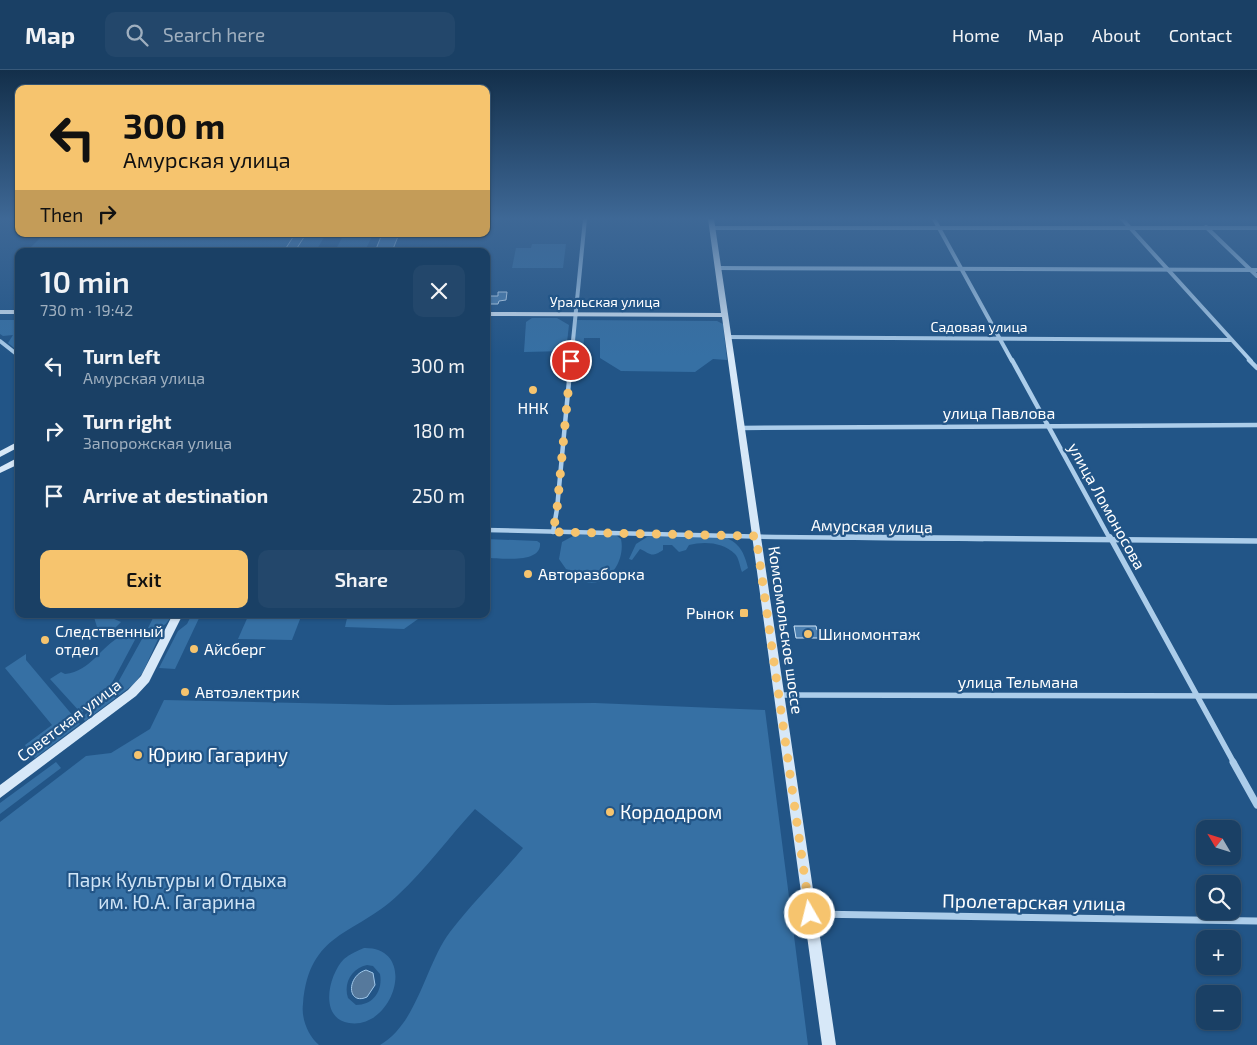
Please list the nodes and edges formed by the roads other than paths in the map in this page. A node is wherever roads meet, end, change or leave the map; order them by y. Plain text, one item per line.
1 (580, 264) edge
2 (717, 264) edge
3 (958, 264) edge
4 (1163, 264) edge
5 (1245, 264) edge
6 (717, 268) junction
7 (960, 269) junction
8 (1168, 270) junction
9 (1251, 270) junction
10 (1257, 270) edge
11 (1257, 276) edge
12 (0, 312) edge
13 (15, 312) edge
14 (490, 314) edge
15 (575, 315) junction
16 (724, 315) junction
17 (727, 337) junction
18 (999, 338) junction
19 (1232, 340) junction
20 (0, 341) edge
21 (15, 353) edge
22 (1257, 368) edge
23 (1257, 425) edge
24 (1048, 426) junction
25 (740, 428) junction
26 (15, 446) edge
27 (0, 454) edge
28 (15, 462) edge
29 (0, 470) edge
30 (490, 530) edge
31 (553, 532) junction
32 (756, 536) junction
33 (1112, 541) junction
34 (1257, 541) edge
35 (176, 618) edge
36 (779, 695) junction
37 (1198, 696) junction
38 (1257, 696) edge
39 (0, 792) edge
40 (1257, 805) edge
41 (810, 914) junction
42 (1257, 921) edge
43 (830, 1045) edge

1 - 15 street
2 - 6 main road, Комсомольское шоссе
3 - 7 street, улица Ломоносова
4 - 8 street
5 - 9 street
6 - 7 street
6 - 16 main road, Комсомольское шоссе
7 - 8 street
7 - 18 street, улица Ломоносова
8 - 9 street
8 - 19 street
9 - 10 street
9 - 11 street
12 - 13 main road
14 - 15 main road, Уральская улица
15 - 16 main road, Уральская улица
15 - 31 street
16 - 17 main road, Комсомольское шоссе
17 - 18 street, Садовая улица
17 - 25 main road, Комсомольское шоссе
18 - 19 street, Садовая улица
18 - 24 street, улица Ломоносова
19 - 22 street
20 - 21 street
23 - 24 street, улица Павлова
24 - 25 street, улица Павлова
24 - 33 street, улица Ломоносова
25 - 32 main road, Комсомольское шоссе
26 - 27 main road
28 - 29 main road
30 - 31 street, Амурская улица
31 - 32 street, Амурская улица
32 - 33 street, Амурская улица
32 - 36 main road, Комсомольское шоссе
33 - 34 street, Амурская улица
33 - 37 street, улица Ломоносова
35 - 39 main road, Советская улица
36 - 37 street, улица Тельмана
36 - 41 main road, Комсомольское шоссе
37 - 38 street, улица Тельмана
37 - 40 street, улица Ломоносова
41 - 42 street, Пролетарская улица
41 - 43 main road, Комсомольское шоссе

